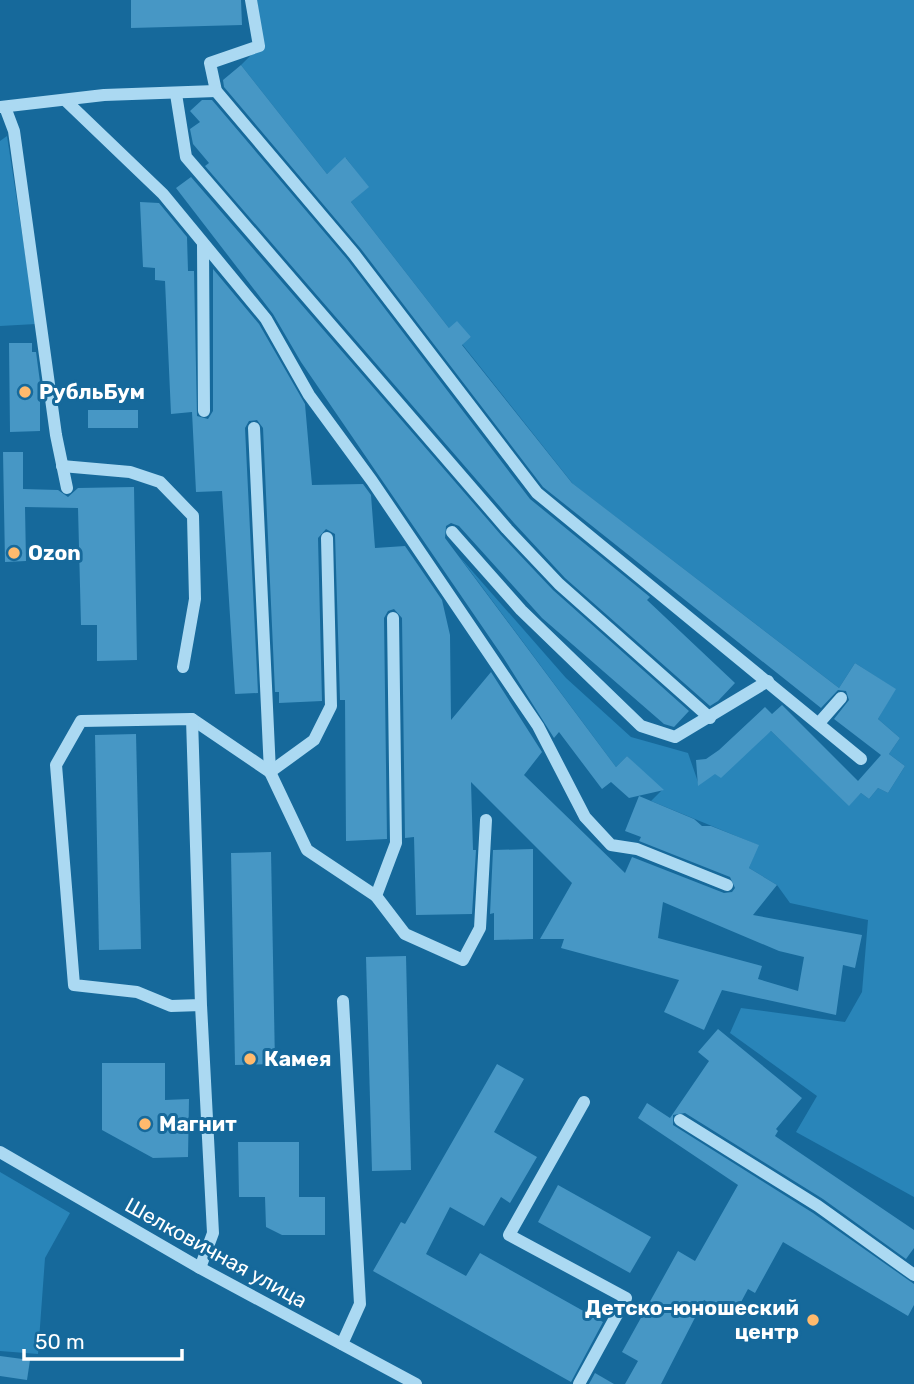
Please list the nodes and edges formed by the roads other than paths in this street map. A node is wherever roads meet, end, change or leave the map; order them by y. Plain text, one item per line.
1 (251, 0) edge
2 (216, 91) junction
3 (176, 94) junction
4 (65, 100) junction
5 (3, 107) edge
6 (203, 243) junction
7 (204, 411) dead end
8 (254, 428) dead end
9 (62, 466) junction
10 (67, 488) dead end
11 (452, 532) dead end
12 (327, 538) dead end
13 (393, 618) dead end
14 (183, 667) dead end
15 (768, 681) junction
16 (841, 698) dead end
17 (710, 718) junction
18 (192, 719) junction
19 (818, 723) junction
20 (861, 759) dead end
21 (270, 772) junction
22 (486, 820) dead end
23 (727, 884) dead end
24 (376, 896) junction
25 (343, 1001) dead end
26 (201, 1006) junction
27 (584, 1102) dead end
28 (680, 1121) dead end
29 (0, 1152) edge
30 (200, 1268) junction
31 (914, 1275) edge
32 (342, 1344) junction
33 (416, 1384) edge
34 (579, 1384) edge

1 - 2 street
2 - 3 street
2 - 15 street
3 - 4 street
3 - 17 street
4 - 5 street
4 - 6 street
5 - 9 street
6 - 7 street
6 - 23 street
8 - 21 street
9 - 10 street
9 - 14 street
11 - 17 street
12 - 21 street
13 - 24 street
15 - 17 street
15 - 19 street
16 - 19 street
18 - 21 street
18 - 26 street
18 - 26 street
19 - 20 street
21 - 24 street
22 - 24 street
25 - 32 street
26 - 30 street
27 - 34 street
28 - 31 street
29 - 30 street, Шелковичная улица
30 - 32 street, Шелковичная улица
32 - 33 street, Шелковичная улица

